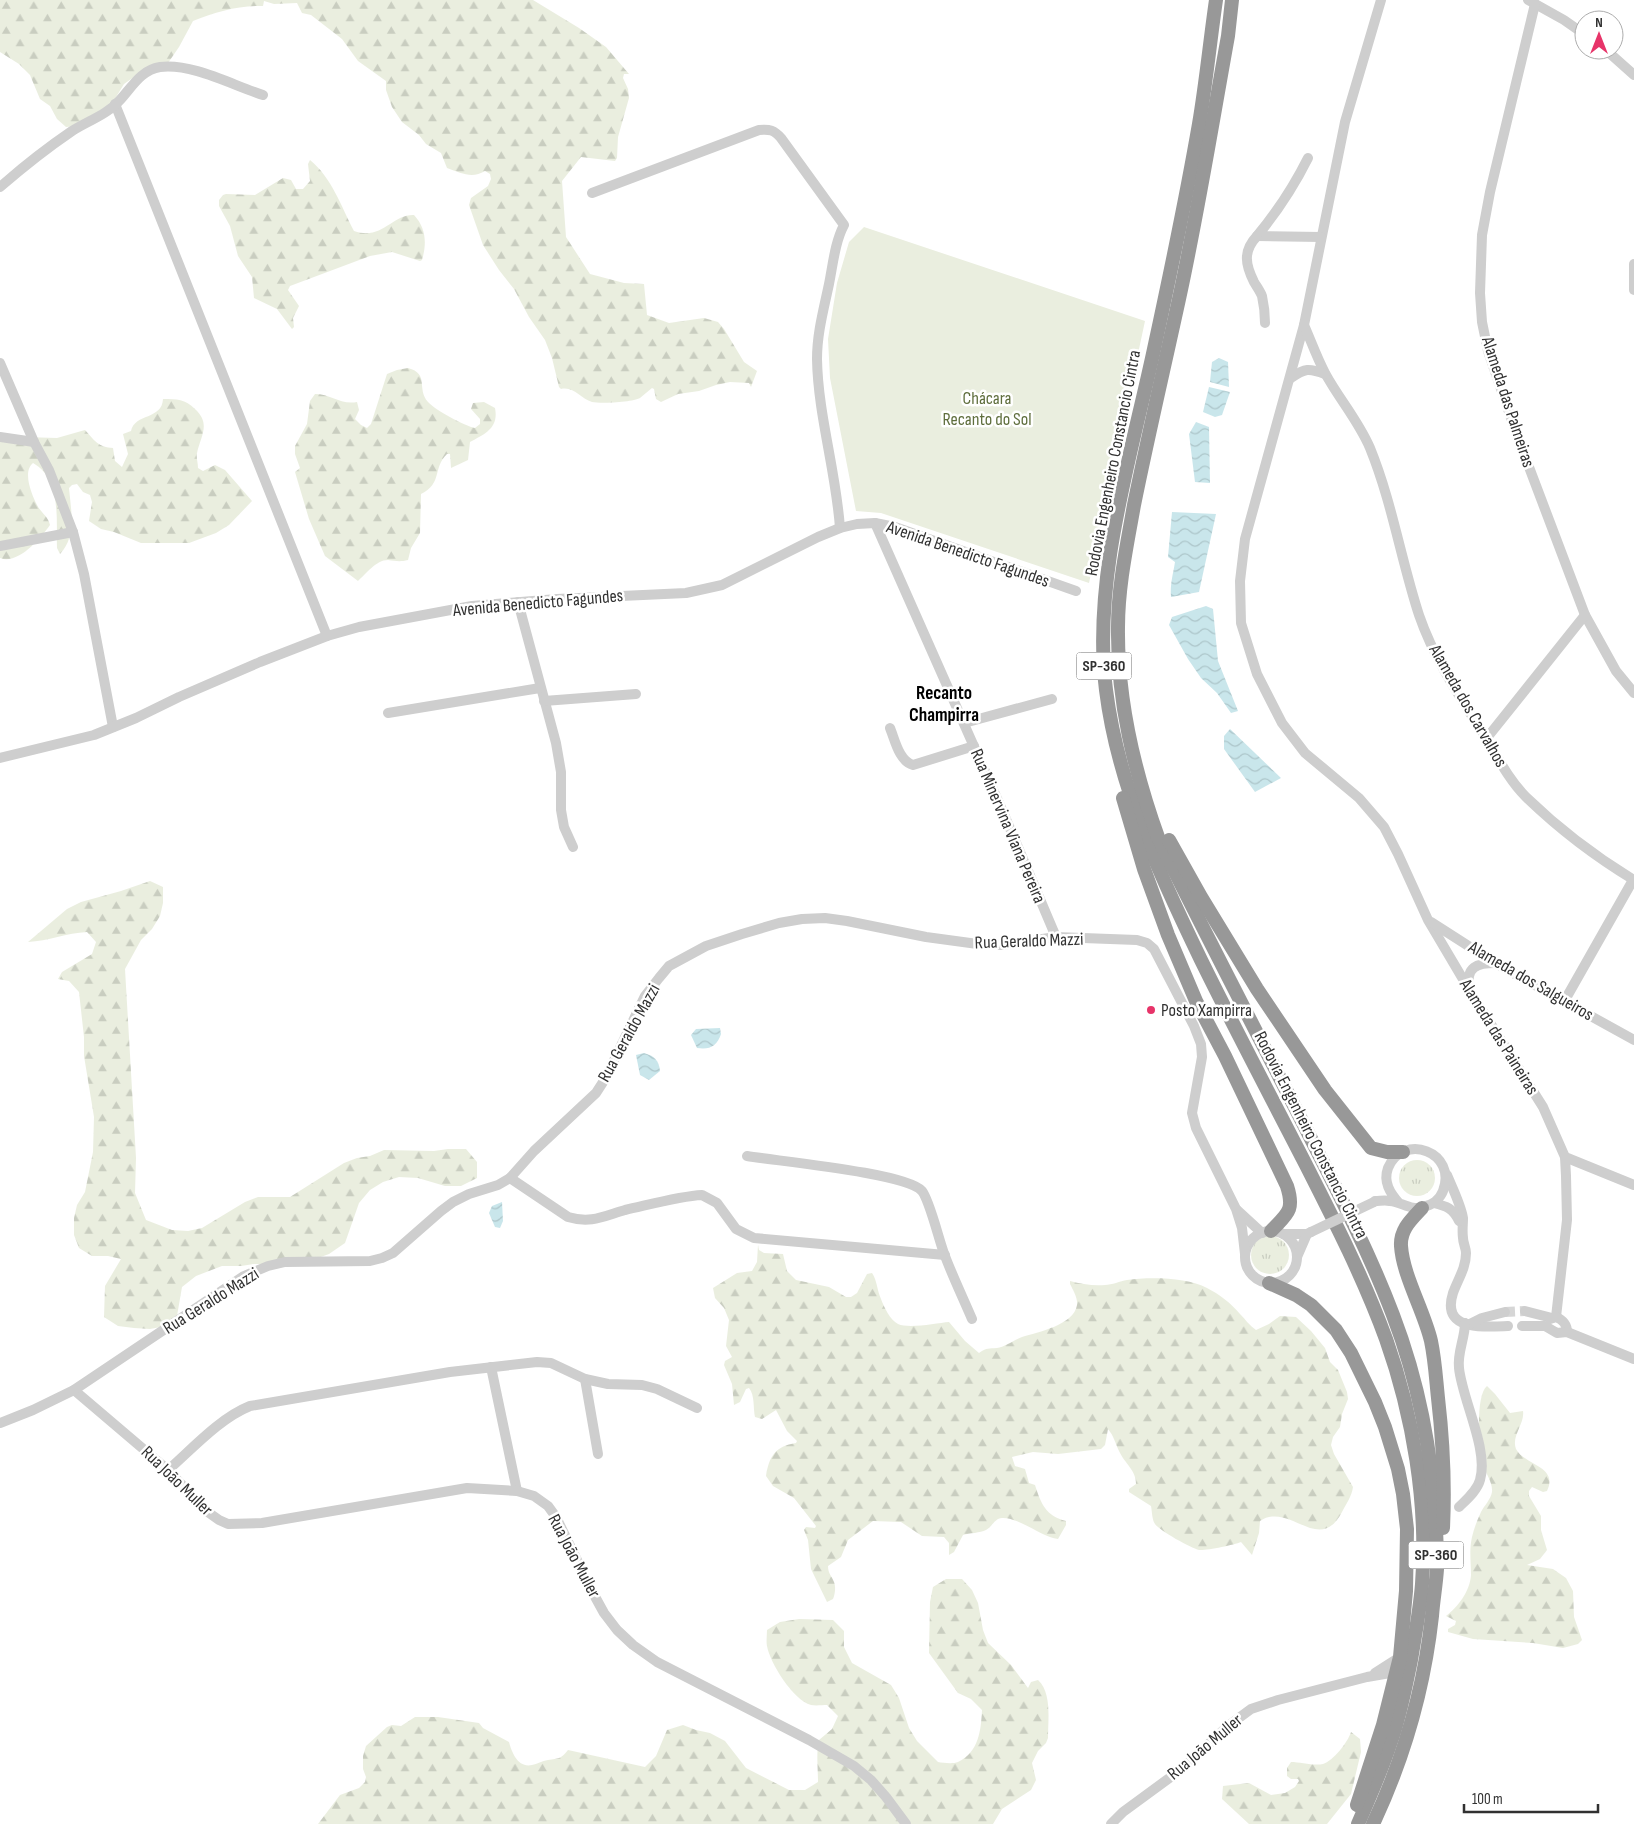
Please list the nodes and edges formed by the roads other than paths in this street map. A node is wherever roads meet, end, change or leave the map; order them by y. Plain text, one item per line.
1 (1216, 0) edge
2 (1232, 0) edge
3 (1381, 0) edge
4 (1531, 2) edge
5 (1574, 27) edge
6 (1617, 60) edge
7 (1634, 75) edge
8 (262, 95) dead end
9 (115, 104) junction
10 (1308, 158) dead end
11 (0, 187) edge
12 (592, 193) dead end
13 (1257, 236) junction
14 (1321, 237) junction
15 (1634, 264) edge
16 (1634, 290) edge
17 (1266, 323) dead end
18 (1304, 324) junction
19 (0, 363) edge
20 (1325, 374) junction
21 (1291, 378) junction
22 (0, 437) edge
23 (34, 442) junction
24 (875, 524) junction
25 (840, 528) junction
26 (73, 532) junction
27 (0, 546) edge
28 (1076, 591) dead end
29 (518, 602) junction
30 (1585, 614) junction
31 (327, 636) junction
32 (540, 688) junction
33 (1634, 692) edge
34 (636, 694) dead end
35 (1052, 699) dead end
36 (544, 701) junction
37 (388, 713) dead end
38 (964, 723) junction
39 (113, 727) junction
40 (890, 728) dead end
41 (1486, 739) junction
42 (974, 746) junction
43 (0, 758) edge
44 (1134, 762) junction
45 (1122, 770) junction
46 (573, 847) dead end
47 (1633, 880) edge
48 (1428, 920) junction
49 (1056, 937) junction
50 (1495, 963) junction
51 (1470, 991) junction
52 (1565, 1000) junction
53 (1634, 1040) edge
54 (1403, 1152) junction
55 (747, 1156) dead end
56 (1565, 1158) junction
57 (1445, 1172) junction
58 (510, 1178) junction
59 (1386, 1182) junction
60 (1634, 1184) edge
61 (1374, 1201) junction
62 (1399, 1203) junction
63 (1428, 1205) junction
64 (1236, 1209) junction
65 (1462, 1228) junction
66 (1272, 1232) junction
67 (1309, 1233) junction
68 (1245, 1254) junction
69 (945, 1256) junction
70 (1297, 1257) junction
71 (1269, 1283) junction
72 (1525, 1311) tunnel mouth
73 (1505, 1312) tunnel mouth
74 (972, 1319) dead end
75 (1551, 1320) junction
76 (1467, 1323) junction
77 (1508, 1326) dead end
78 (1522, 1326) dead end
79 (1634, 1359) edge
80 (491, 1367) junction
81 (585, 1379) junction
82 (74, 1390) junction
83 (697, 1408) dead end
84 (0, 1423) edge
85 (598, 1454) dead end
86 (168, 1470) junction
87 (517, 1491) junction
88 (1459, 1507) dead end
89 (1437, 1571) junction
90 (1400, 1657) junction
91 (1396, 1676) junction
92 (1367, 1677) junction
93 (906, 1824) edge
94 (1111, 1824) edge
95 (1350, 1824) edge
96 (1358, 1824) edge
97 (1373, 1824) edge

1 - 45 highway, Rodovia Engenheiro Constancio Cintra / SP-360
2 - 44 highway, Rodovia Engenheiro Constancio Cintra / SP-360
3 - 14 street, Alameda das Paineiras
4 - 5 street
4 - 30 street, Alameda das Palmeiras
6 - 7 street
8 - 9 street
9 - 11 street
9 - 31 street
10 - 13 street
12 - 25 street
13 - 14 street
13 - 17 street
14 - 18 street, Alameda das Paineiras
15 - 16 street
18 - 20 street, Alameda dos Carvalhos
18 - 21 street, Alameda das Paineiras
19 - 23 street
20 - 21 street
20 - 41 street, Alameda dos Carvalhos
21 - 48 street, Alameda das Paineiras
22 - 23 street
23 - 26 street
24 - 25 street, Avenida Benedicto Fagundes
24 - 28 street, Avenida Benedicto Fagundes
24 - 38 street, Rua Minervina Viana Pereira
25 - 29 street, Avenida Benedicto Fagundes
26 - 27 street
26 - 39 street
29 - 31 street, Avenida Benedicto Fagundes
29 - 32 street
30 - 33 street, Alameda das Palmeiras
30 - 41 street
31 - 39 street, Avenida Benedicto Fagundes
32 - 36 street
32 - 37 street
34 - 36 street
35 - 38 street
36 - 46 street
38 - 42 street, Rua Minervina Viana Pereira
39 - 43 street, Avenida Benedicto Fagundes
40 - 42 street
41 - 47 street, Alameda dos Carvalhos
42 - 49 street, Rua Minervina Viana Pereira
44 - 54 highway
44 - 89 highway, Rodovia Engenheiro Constancio Cintra / SP-360
45 - 66 highway
45 - 96 highway, Rodovia Engenheiro Constancio Cintra / SP-360
47 - 52 street
48 - 50 street, Alameda dos Salgueiros
48 - 51 street, Alameda das Paineiras
49 - 58 street, Rua Geraldo Mazzi
49 - 64 street, Rua Geraldo Mazzi
50 - 51 street
50 - 52 street, Alameda dos Salgueiros
51 - 56 street, Alameda das Paineiras
52 - 53 street, Alameda dos Salgueiros
54 - 57 street
54 - 59 street
55 - 69 street
56 - 60 street
56 - 75 street, Alameda das Paineiras
57 - 63 street
57 - 65 street
58 - 69 street
58 - 82 street, Rua Geraldo Mazzi
59 - 61 street
59 - 62 street
61 - 62 street
61 - 67 street, bridge
62 - 63 street
63 - 65 street
63 - 89 highway
64 - 66 street
64 - 68 street
65 - 76 street
66 - 67 street
66 - 68 street
66 - 70 street
67 - 70 street
68 - 71 street
69 - 74 street
70 - 71 street
71 - 90 highway
72 - 75 street
73 - 76 street
75 - 78 street
75 - 79 street
76 - 77 street
76 - 88 street
80 - 81 street
80 - 86 street
80 - 87 street
81 - 83 street
81 - 85 street
82 - 84 street, Rua Geraldo Mazzi
82 - 86 street, Rua João Muller
86 - 87 street, Rua João Muller
87 - 93 street, Rua João Muller
89 - 97 highway, Rodovia Engenheiro Constancio Cintra / SP-360
90 - 91 highway
90 - 92 street
91 - 92 street
91 - 95 highway
92 - 94 street, Rua João Muller

